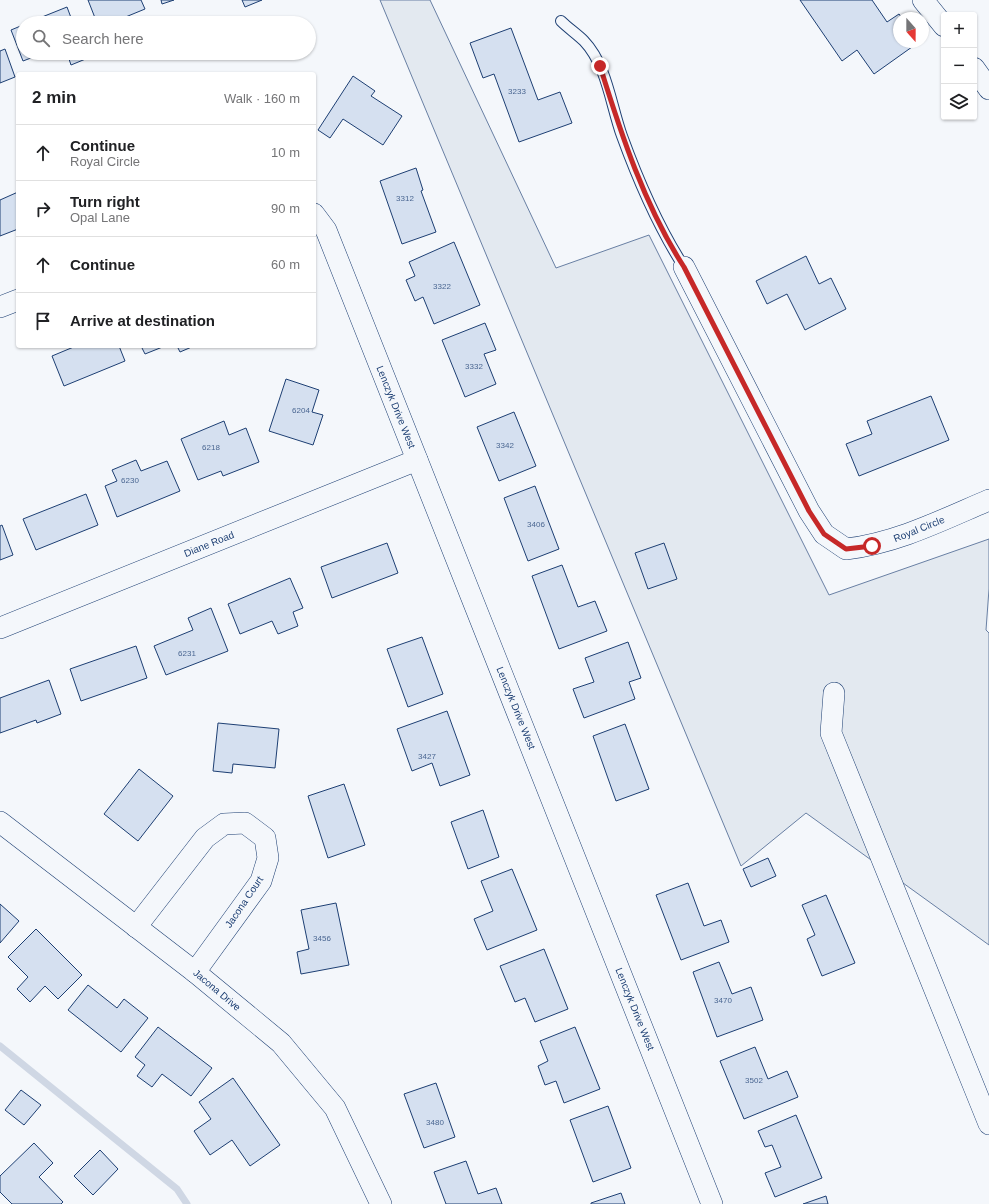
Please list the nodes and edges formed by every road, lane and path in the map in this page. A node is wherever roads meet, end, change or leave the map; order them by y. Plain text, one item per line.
1 (924, 0) edge
2 (560, 21) dead end
3 (941, 22) edge
4 (977, 72) edge
5 (989, 89) edge
6 (316, 217) edge
7 (684, 267) joint
8 (16, 301) edge
9 (0, 307) edge
10 (417, 460) junction
11 (989, 500) edge
12 (0, 628) edge
13 (834, 693) dead end
14 (0, 822) edge
15 (136, 927) junction
16 (195, 972) junction
17 (984, 1096) edge
18 (989, 1124) edge
19 (381, 1204) edge
20 (712, 1204) edge

1 - 3 street
2 - 7 lane
4 - 5 street
6 - 10 street, Lenczyk Drive West
7 - 11 street, Royal Circle
8 - 9 street
10 - 12 street, Diane Road
10 - 20 street, Lenczyk Drive West
13 - 17 street
14 - 15 street, Jacona Drive
15 - 16 street, Jacona Drive
15 - 16 street, Jacona Court
16 - 19 street, Jacona Drive
17 - 18 street

